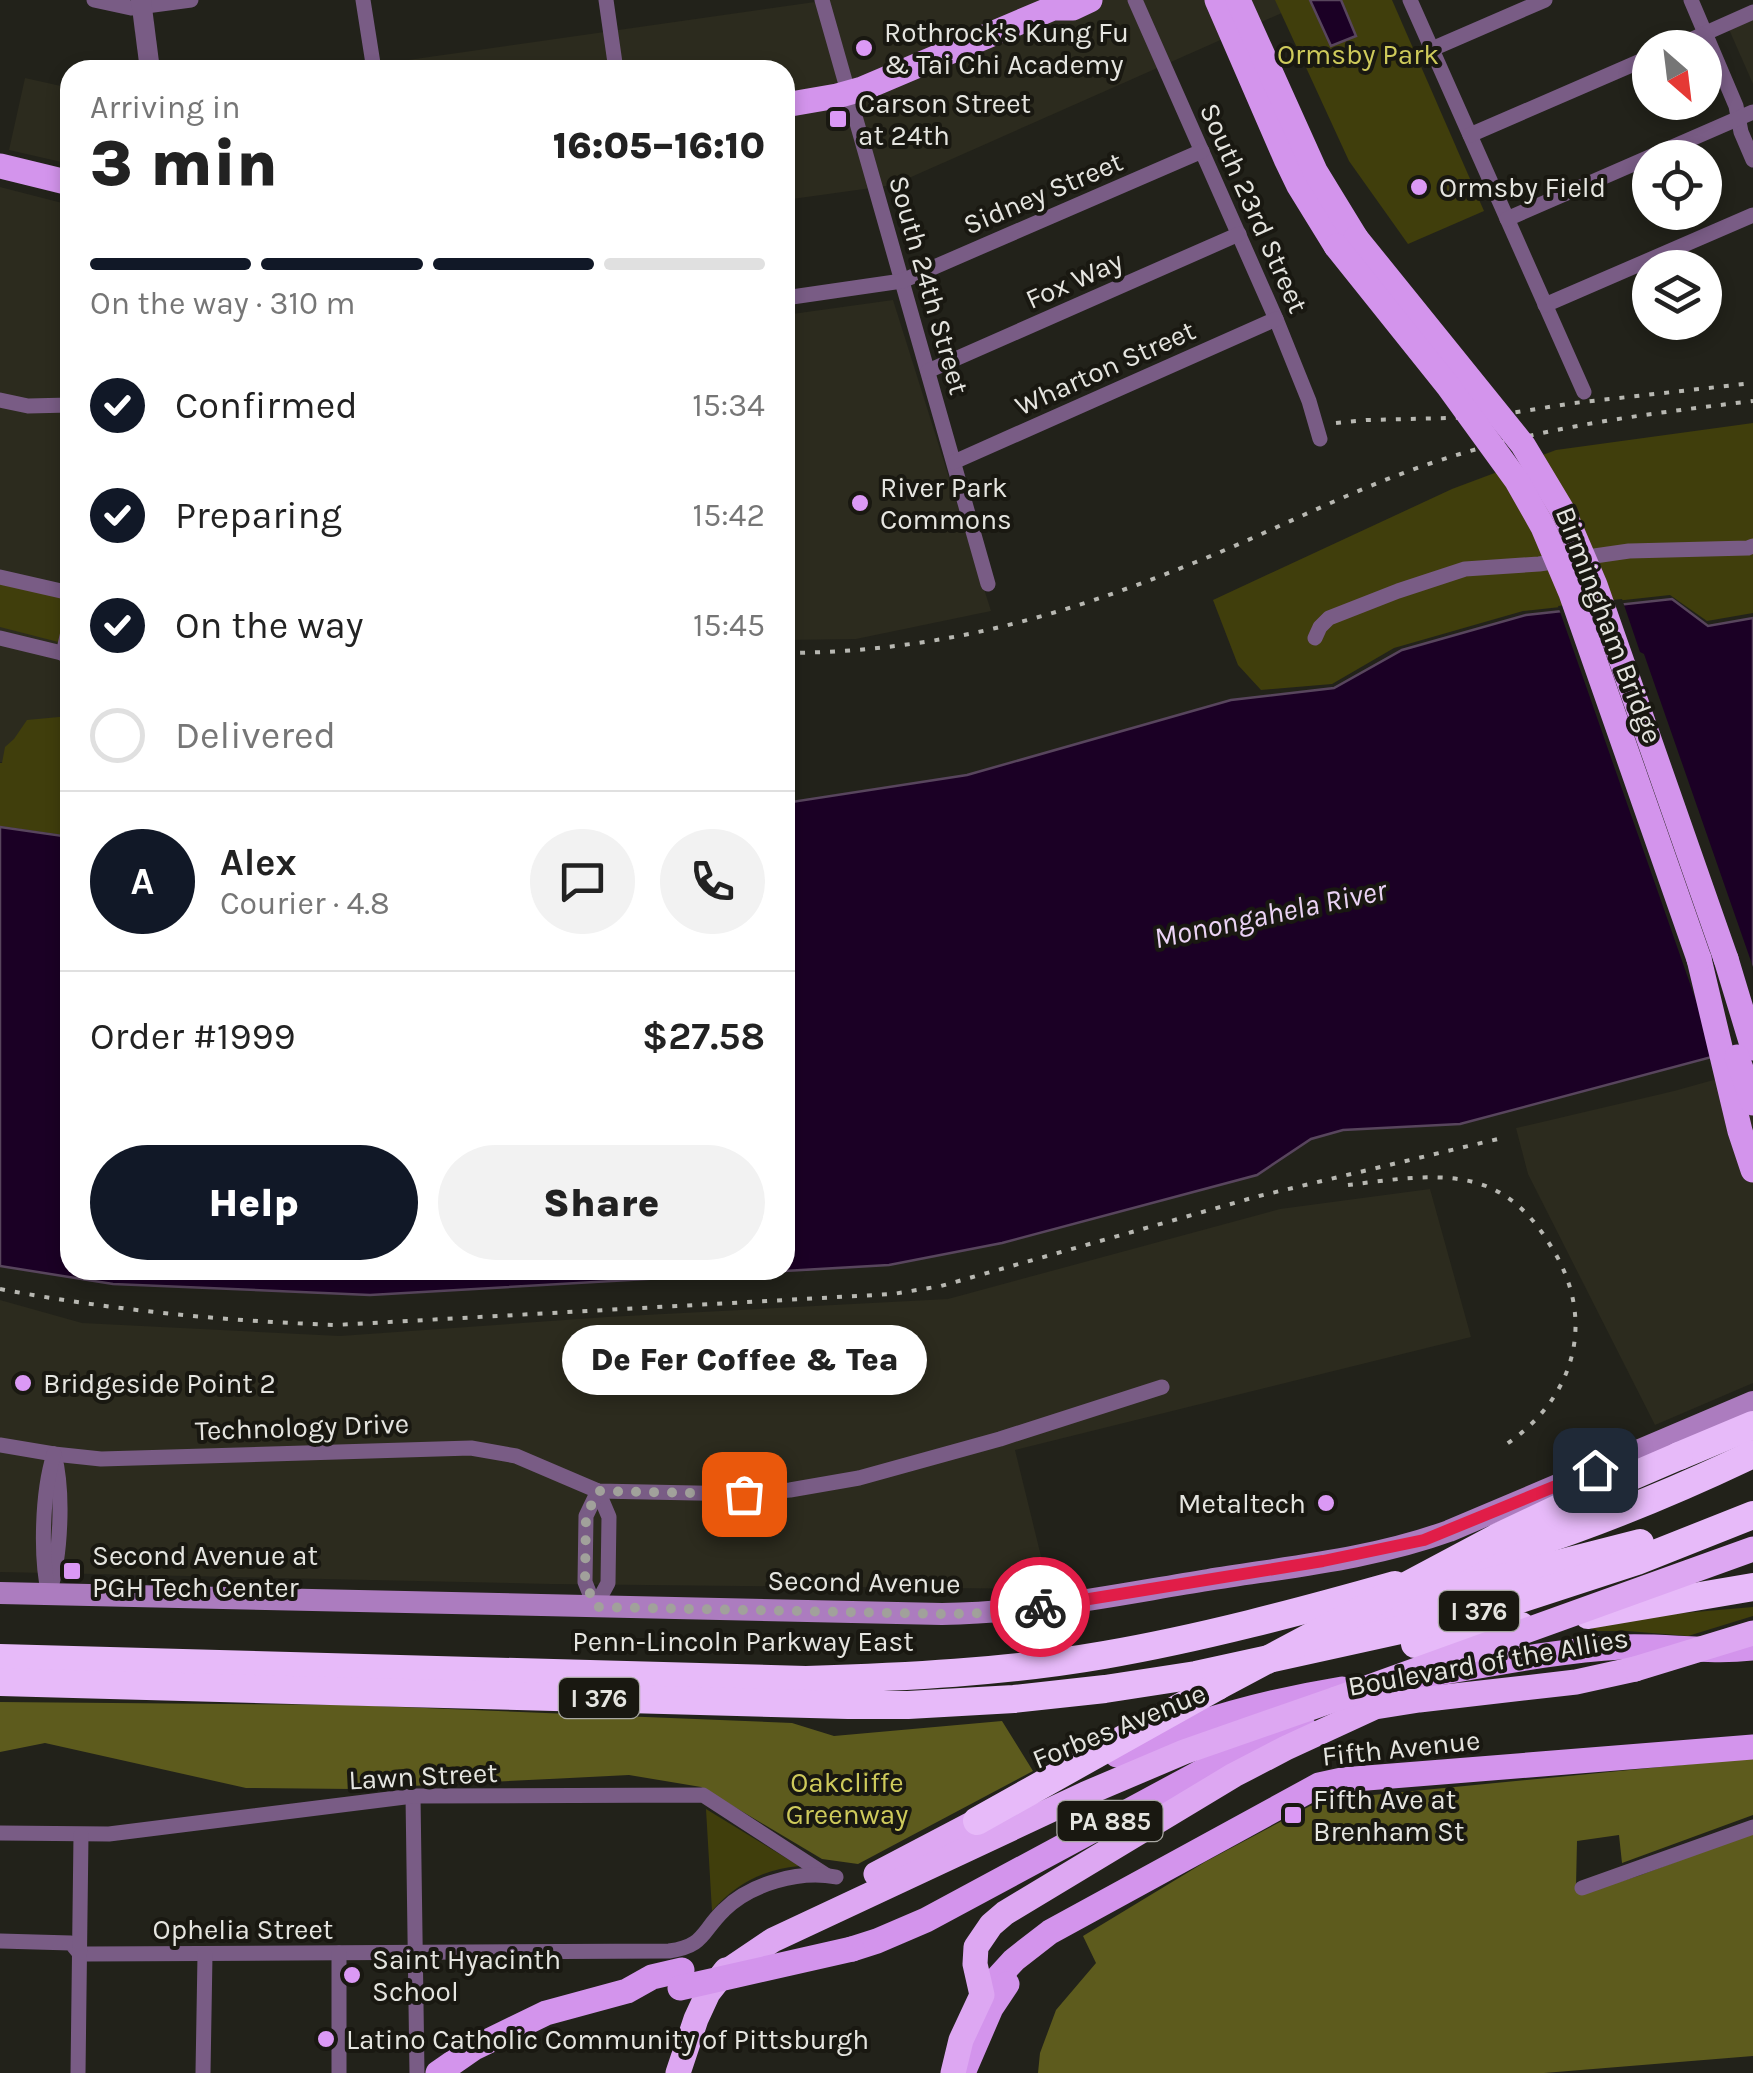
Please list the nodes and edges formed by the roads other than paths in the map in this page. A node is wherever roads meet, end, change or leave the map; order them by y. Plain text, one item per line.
1 (94, 0) edge
2 (191, 0) edge
3 (363, 0) edge
4 (606, 0) edge
5 (822, 0) edge
6 (1090, 0) edge
7 (1135, 0) edge
8 (1410, 0) edge
9 (1546, 0) edge
10 (1691, 0) edge
11 (141, 4) edge
12 (1056, 4) edge
13 (1228, 4) edge
14 (1753, 12) edge
15 (1704, 30) edge
16 (1712, 30) edge
17 (1432, 49) junction
18 (149, 60) edge
19 (372, 60) edge
20 (615, 60) edge
21 (1632, 65) edge
22 (1722, 73) edge
23 (848, 94) junction
24 (795, 102) edge
25 (1746, 116) edge
26 (1470, 136) junction
27 (1202, 151) junction
28 (1753, 160) edge
29 (0, 166) edge
30 (60, 181) edge
31 (1753, 215) edge
32 (1507, 219) junction
33 (1239, 234) junction
34 (1346, 242) junction
35 (902, 281) junction
36 (795, 297) edge
37 (1545, 305) junction
38 (1276, 320) junction
39 (928, 371) junction
40 (1584, 392) dead end
41 (0, 400) edge
42 (60, 405) edge
43 (1320, 438) dead end
44 (954, 462) junction
45 (1753, 546) edge
46 (0, 577) edge
47 (988, 584) dead end
48 (60, 591) edge
49 (0, 638) edge
50 (1315, 638) dead end
51 (60, 653) edge
52 (1699, 959) junction
53 (1726, 959) junction
54 (1753, 1016) edge
55 (1753, 1048) edge
56 (1753, 1103) edge
57 (1753, 1170) edge
58 (1162, 1387) dead end
59 (1753, 1402) edge
60 (1753, 1425) edge
61 (0, 1445) edge
62 (54, 1454) junction
63 (1753, 1454) edge
64 (598, 1491) junction
65 (1753, 1514) edge
66 (1753, 1549) edge
67 (1753, 1586) edge
68 (0, 1593) edge
69 (49, 1595) junction
70 (596, 1607) junction
71 (1753, 1633) edge
72 (1233, 1637) junction
73 (1753, 1648) edge
74 (0, 1658) edge
75 (1207, 1680) junction
76 (0, 1682) edge
77 (1375, 1707) junction
78 (1260, 1726) junction
79 (1753, 1746) edge
80 (413, 1796) junction
81 (976, 1820) junction
82 (1753, 1827) edge
83 (0, 1833) edge
84 (81, 1835) junction
85 (831, 1876) joint
86 (1582, 1888) dead end
87 (852, 1940) junction
88 (0, 1941) edge
89 (1036, 1942) junction
90 (415, 1952) junction
91 (80, 1954) junction
92 (339, 1954) junction
93 (204, 1955) junction
94 (724, 1973) junction
95 (982, 1994) junction
96 (472, 2060) edge
97 (78, 2073) edge
98 (202, 2073) edge
99 (339, 2073) edge
100 (417, 2073) edge
101 (438, 2073) edge
102 (678, 2073) edge
103 (953, 2073) edge
104 (963, 2073) edge

1 - 11 street
2 - 11 street
3 - 19 street
4 - 20 street
5 - 23 street, South 24th Street
6 - 12 main road
7 - 27 street, South 23rd Street
8 - 17 street
9 - 17 street
10 - 15 street
11 - 18 street
12 - 23 main road
13 - 34 main road, Birmingham Bridge
14 - 16 street
17 - 26 street
21 - 26 street
22 - 25 street
23 - 24 main road
23 - 35 street, South 24th Street
25 - 28 street
25 - 32 street
26 - 32 street
27 - 33 street, South 23rd Street
27 - 35 street, Sidney Street
29 - 30 main road
31 - 37 street
32 - 37 street
33 - 38 street, South 23rd Street
33 - 39 street, Fox Way
34 - 52 main road, Birmingham Bridge, bridge
34 - 53 main road, Birmingham Bridge, bridge
35 - 36 street, Sidney Street
35 - 39 street, South 24th Street
37 - 40 street
38 - 43 street, South 23rd Street
38 - 44 street, Wharton Street
39 - 44 street, South 24th Street
41 - 42 street
44 - 47 street, South 24th Street
45 - 50 street
46 - 48 street
49 - 51 street
52 - 56 main road, Birmingham Bridge
52 - 57 main road
53 - 54 main road
53 - 55 main road, Birmingham Bridge
58 - 64 street, Technology Drive
59 - 70 main road, Second Avenue
60 - 75 highway, bridge
61 - 62 street, Technology Drive
62 - 64 street, Technology Drive
62 - 69 street
63 - 72 highway, I 376, bridge
64 - 70 street
64 - 70 street
65 - 72 highway, bridge
65 - 75 highway, Penn-Lincoln Parkway East / I 376
66 - 78 highway, Boulevard of the Allies / PA 885, bridge
67 - 75 highway
68 - 69 main road, Second Avenue
69 - 70 main road, Second Avenue
71 - 77 highway, Boulevard of the Allies / PA 885, bridge
72 - 74 highway, Penn-Lincoln Parkway East / I 376
73 - 81 main road, Forbes Avenue
75 - 76 highway, Penn-Lincoln Parkway East / I 376
75 - 81 highway
77 - 87 main road, Boulevard of the Allies / PA 885
77 - 95 highway
78 - 87 main road, Boulevard of the Allies / PA 885
78 - 94 highway
79 - 89 main road, Fifth Avenue
80 - 84 street, Lawn Street
80 - 85 street, Lawn Street
80 - 90 street
81 - 94 highway, Forbes Avenue
82 - 86 street
83 - 84 street, Lawn Street
84 - 91 street
85 - 90 street, Ophelia Street
87 - 96 main road, Boulevard of the Allies / PA 885, bridge
88 - 91 street, Ophelia Street
89 - 95 main road, Fifth Avenue
89 - 104 main road, Fifth Avenue
90 - 92 street, Ophelia Street
90 - 100 street
91 - 93 street, Ophelia Street
91 - 97 street
92 - 93 street, Ophelia Street
92 - 99 street
93 - 98 street
94 - 102 highway, Forbes Avenue
95 - 103 highway, Fifth Avenue
96 - 101 main road, Boulevard of the Allies / PA 885

